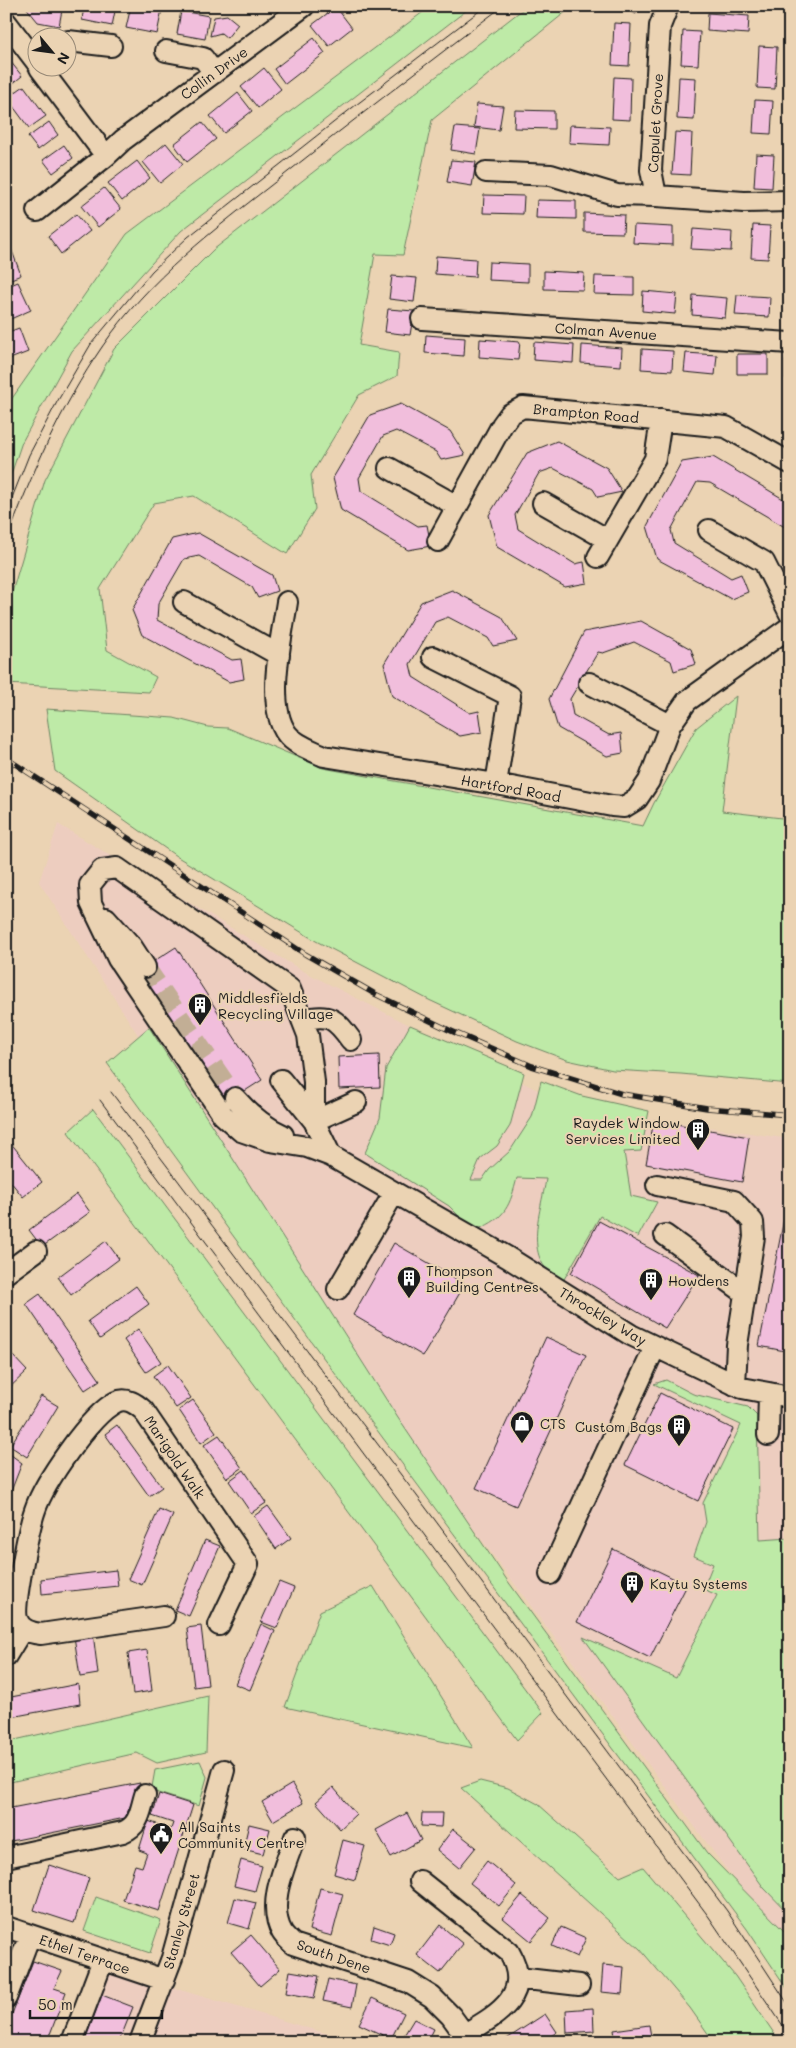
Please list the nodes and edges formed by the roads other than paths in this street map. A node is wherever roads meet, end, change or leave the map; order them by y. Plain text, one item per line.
1 (304, 6) edge
2 (668, 6) edge
3 (6, 22) edge
4 (78, 42) edge
5 (111, 46) dead end
6 (28, 51) edge
7 (166, 51) dead end
8 (214, 73) junction
9 (48, 78) edge
10 (106, 156) junction
11 (486, 172) dead end
12 (656, 196) junction
13 (790, 201) edge
14 (37, 211) dead end
15 (422, 319) dead end
16 (790, 343) edge
17 (661, 420) junction
18 (790, 463) edge
19 (389, 468) dead end
20 (543, 503) dead end
21 (457, 506) junction
22 (709, 530) dead end
23 (608, 540) junction
24 (438, 541) dead end
25 (598, 558) dead end
26 (184, 602) dead end
27 (287, 602) dead end
28 (790, 614) edge
29 (790, 628) edge
30 (279, 654) junction
31 (433, 657) dead end
32 (589, 684) dead end
33 (670, 725) junction
34 (496, 784) junction
35 (91, 903) junction
36 (145, 967) tunnel mouth
37 (302, 1020) junction
38 (351, 1040) dead end
39 (281, 1080) dead end
40 (235, 1098) tunnel mouth
41 (356, 1102) dead end
42 (314, 1121) junction
43 (307, 1147) junction
44 (331, 1156) junction
45 (657, 1185) dead end
46 (394, 1193) junction
47 (666, 1235) dead end
48 (36, 1251) dead end
49 (6, 1273) edge
50 (338, 1289) dead end
51 (745, 1293) junction
52 (655, 1347) junction
53 (735, 1385) junction
54 (769, 1394) junction
55 (790, 1397) edge
56 (768, 1435) dead end
57 (550, 1574) dead end
58 (164, 1616) dead end
59 (220, 1625) dead end
60 (23, 1628) junction
61 (6, 1656) edge
62 (224, 1770) dead end
63 (145, 1795) dead end
64 (295, 1837) dead end
65 (6, 1857) edge
66 (420, 1881) dead end
67 (6, 1927) edge
68 (30, 1936) junction
69 (103, 1960) junction
70 (518, 1978) junction
71 (164, 1980) junction
72 (579, 1985) dead end
73 (6, 1998) edge
74 (467, 2038) edge
75 (72, 2042) edge
76 (140, 2042) edge

1 - 8 street, Collin Drive
2 - 12 street, Capulet Grove
3 - 6 street
4 - 5 street
7 - 8 street
8 - 10 street, Collin Drive
9 - 10 street
10 - 14 street, Collin Drive
11 - 12 street
12 - 13 street
15 - 16 street, Colman Avenue
17 - 18 street, Brampton Road
17 - 21 street, Brampton Road
17 - 23 street
19 - 21 street
20 - 23 street
21 - 24 street, Brampton Road
22 - 28 street
23 - 25 street
26 - 30 street
27 - 30 street, Hartford Road
29 - 33 street, Hartford Road
30 - 34 street, Hartford Road
31 - 34 street
32 - 33 street
33 - 34 street, Hartford Road
35 - 36 street
35 - 37 street
35 - 43 street
37 - 38 street
37 - 42 street
39 - 42 street
40 - 43 street
41 - 42 street
42 - 44 street
43 - 44 street, Throckley Way
44 - 46 street, Throckley Way
45 - 51 street
46 - 50 street
46 - 52 street, Throckley Way
47 - 51 street
48 - 49 street
51 - 53 street
52 - 53 street, Throckley Way
52 - 57 street
53 - 54 street, Throckley Way
54 - 55 street, Throckley Way
54 - 56 street
58 - 60 street
59 - 60 street, Marigold Walk
60 - 61 street
62 - 71 street, Stanley Street
63 - 65 street
64 - 74 street, South Dene
66 - 70 street
67 - 68 street, Ethel Terrace
68 - 69 street, Ethel Terrace
68 - 73 street
69 - 71 street, Ethel Terrace
69 - 75 street
70 - 72 street
70 - 74 street, South Dene
71 - 76 street, Stanley Street

